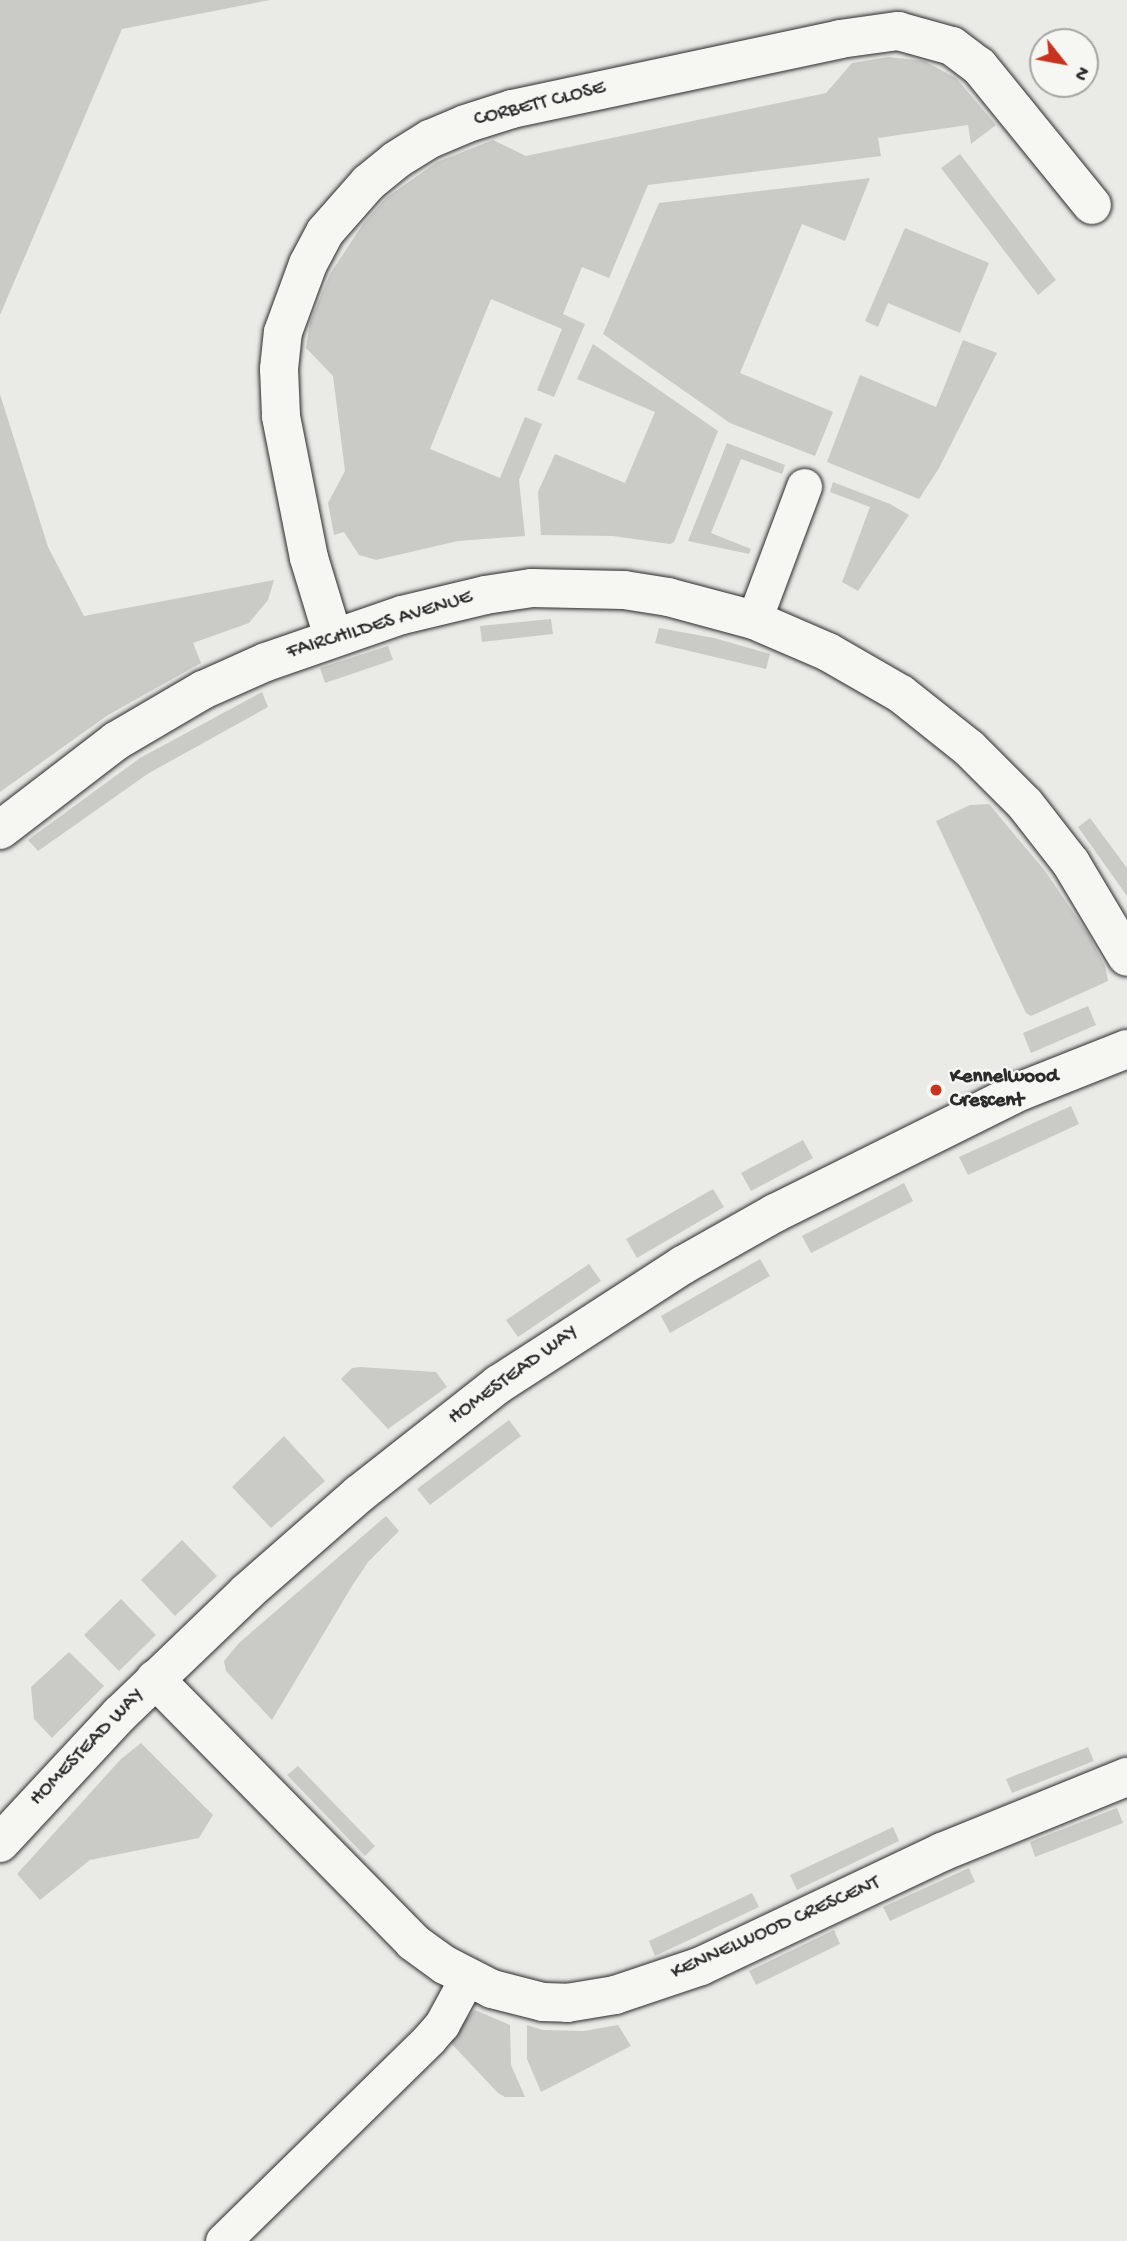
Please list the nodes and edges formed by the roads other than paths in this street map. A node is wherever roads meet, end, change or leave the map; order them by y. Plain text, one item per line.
1 (1092, 205) dead end
2 (804, 486) dead end
3 (754, 620) junction
4 (333, 637) junction
5 (0, 830) edge
6 (1127, 957) edge
7 (1127, 1049) edge
8 (155, 1679) junction
9 (1127, 1777) edge
10 (0, 1843) edge
11 (467, 1978) junction
12 (223, 2241) edge

1 - 4 street, CORBETT CLOSE
2 - 3 lane
3 - 4 street, FAIRCHILDES AVENUE
3 - 6 street, FAIRCHILDES AVENUE
4 - 5 street, FAIRCHILDES AVENUE
7 - 8 street, HOMESTEAD WAY
8 - 10 street, HOMESTEAD WAY
8 - 11 street, KENNELWOOD CRESCENT
9 - 11 street, KENNELWOOD CRESCENT
11 - 12 lane

